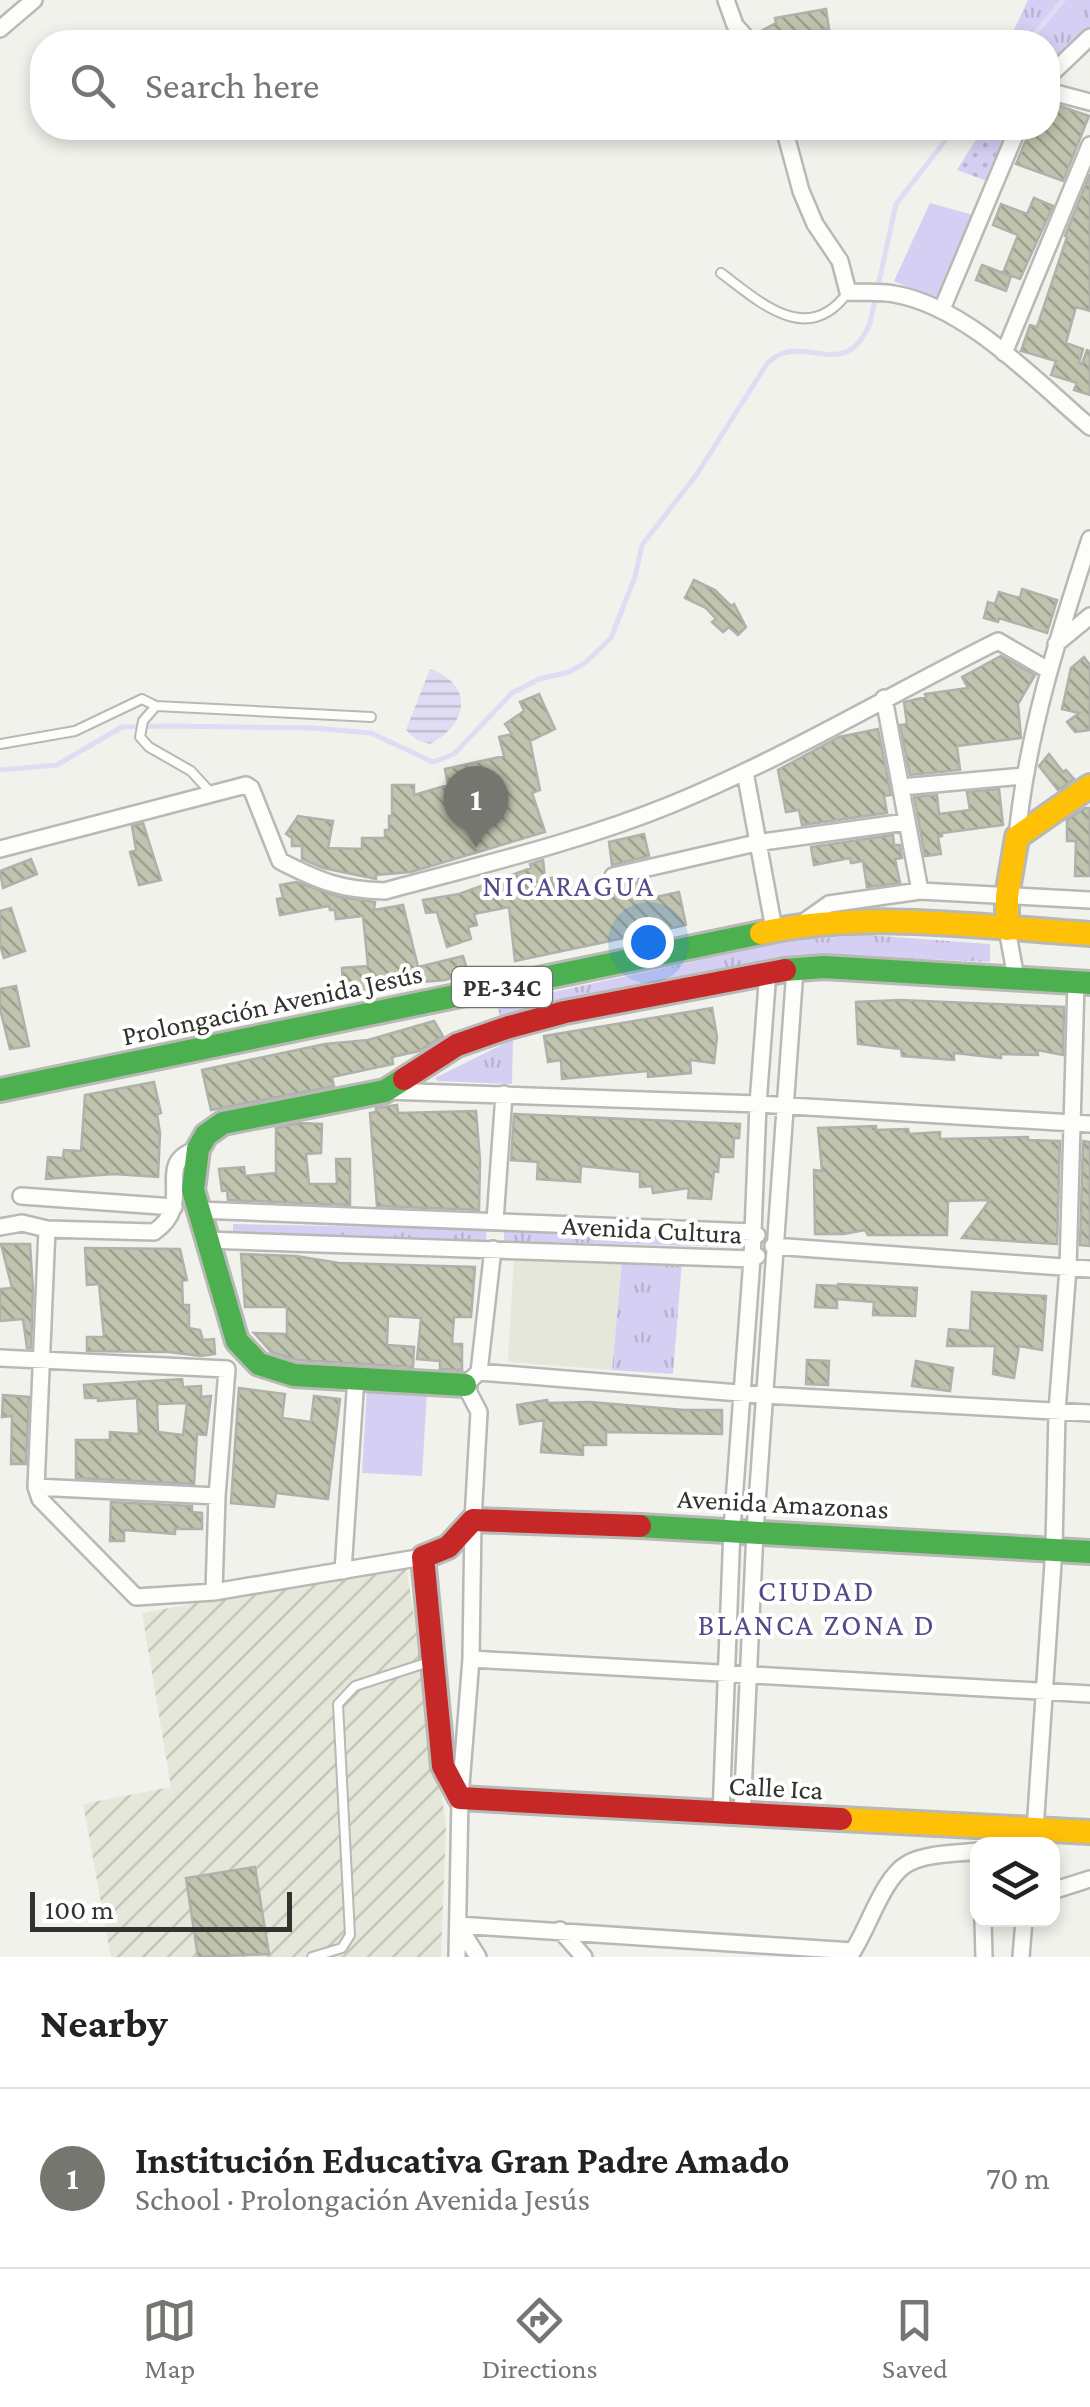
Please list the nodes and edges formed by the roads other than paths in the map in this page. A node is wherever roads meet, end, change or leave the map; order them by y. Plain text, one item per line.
1 (34, 0) edge
2 (726, 0) edge
3 (0, 29) edge
4 (740, 30) edge
5 (1090, 37) edge
6 (1060, 66) edge
7 (1060, 93) edge
8 (1090, 102) edge
9 (787, 140) edge
10 (1013, 140) edge
11 (1090, 145) edge
12 (720, 273) dead end
13 (852, 292) junction
14 (942, 310) junction
15 (1004, 353) junction
16 (1090, 427) edge
17 (1090, 538) edge
18 (1090, 616) edge
19 (1056, 644) junction
20 (1048, 670) junction
21 (884, 698) junction
22 (156, 706) junction
23 (371, 717) dead end
24 (0, 744) edge
25 (745, 772) junction
26 (1023, 776) junction
27 (1090, 786) edge
28 (901, 787) junction
29 (212, 794) junction
30 (906, 822) junction
31 (1017, 836) junction
32 (756, 844) junction
33 (0, 849) edge
34 (613, 876) dead end
35 (920, 891) junction
36 (1008, 896) junction
37 (1090, 900) edge
38 (798, 926) junction
39 (774, 929) junction
40 (1007, 929) junction
41 (1090, 934) edge
42 (794, 969) junction
43 (768, 970) junction
44 (1016, 978) junction
45 (1083, 983) edge
46 (0, 1090) edge
47 (385, 1091) junction
48 (504, 1094) junction
49 (758, 1104) junction
50 (784, 1105) junction
51 (1072, 1122) junction
52 (1090, 1124) edge
53 (22, 1196) dead end
54 (186, 1208) junction
55 (495, 1221) junction
56 (0, 1227) edge
57 (47, 1228) junction
58 (753, 1232) junction
59 (206, 1240) junction
60 (773, 1246) junction
61 (493, 1250) junction
62 (752, 1259) junction
63 (1068, 1268) junction
64 (1090, 1270) edge
65 (0, 1358) edge
66 (40, 1358) junction
67 (356, 1377) junction
68 (472, 1378) junction
69 (741, 1393) junction
70 (764, 1394) junction
71 (1057, 1411) junction
72 (1090, 1413) edge
73 (36, 1488) junction
74 (217, 1496) junction
75 (472, 1520) junction
76 (743, 1530) junction
77 (1054, 1548) junction
78 (1090, 1552) edge
79 (423, 1557) junction
80 (343, 1571) junction
81 (214, 1592) junction
82 (471, 1659) junction
83 (433, 1660) junction
84 (728, 1674) junction
85 (748, 1677) junction
86 (1042, 1690) junction
87 (1090, 1694) edge
88 (460, 1798) junction
89 (731, 1815) junction
90 (1090, 1832) edge
91 (1033, 1837) edge
92 (970, 1852) edge
93 (1090, 1879) edge
94 (1060, 1888) edge
95 (458, 1925) junction
96 (983, 1927) edge
97 (1023, 1927) edge
98 (560, 1930) junction
99 (851, 1954) edge
100 (312, 1957) edge
101 (456, 1957) edge
102 (478, 1957) edge
103 (584, 1957) edge
104 (984, 1957) edge
105 (1021, 1957) edge

1 - 3 street
2 - 4 street
5 - 6 street
7 - 8 street
9 - 13 street
10 - 14 street
11 - 15 street
12 - 13 lane
13 - 14 street
14 - 15 street
15 - 16 street
17 - 19 street
18 - 19 street
19 - 20 street
20 - 21 street
20 - 26 street
21 - 25 street
21 - 28 street
22 - 23 lane
22 - 24 lane
22 - 29 lane
25 - 29 street
25 - 32 street
26 - 28 street
26 - 31 street
27 - 31 street
28 - 30 street
29 - 33 street
30 - 32 street
30 - 35 street
31 - 36 street
32 - 34 street
32 - 39 street
35 - 36 street
35 - 38 street
36 - 37 street
36 - 40 street
38 - 39 street, Prolongación Avenida Jesús / PE-34C
38 - 40 street, Prolongación Avenida Jesús / PE-34C
39 - 46 street, Prolongación Avenida Jesús / PE-34C
40 - 41 street, Prolongación Avenida Jesús / PE-34C
40 - 44 street
42 - 43 street
42 - 44 street
42 - 50 street
43 - 47 street
43 - 49 street
44 - 45 street
45 - 51 street
47 - 48 street
47 - 54 street
48 - 49 street
48 - 55 street
49 - 50 street
49 - 58 street
50 - 51 street
50 - 60 street
51 - 52 street
51 - 63 street
53 - 54 street, Avenida Cultura
54 - 55 street, Avenida Cultura
54 - 57 street
54 - 59 street
55 - 58 street, Avenida Cultura
56 - 57 street
57 - 66 street
58 - 60 street, Avenida Cultura
58 - 62 street
59 - 61 street, Avenida Cultura
59 - 67 street
60 - 62 street, Avenida Cultura
60 - 63 street
60 - 70 street
61 - 62 street, Avenida Cultura
61 - 68 street
62 - 69 street
63 - 64 street
63 - 71 street
65 - 66 street
66 - 73 street
66 - 74 street
67 - 68 street
67 - 80 street
68 - 69 street
68 - 75 street
69 - 70 street
69 - 76 street
70 - 71 street
70 - 76 street
71 - 72 street
71 - 77 street
73 - 74 street
73 - 81 street
74 - 81 street
75 - 76 street, Avenida Amazonas
75 - 79 street
75 - 82 street
76 - 77 street, Avenida Amazonas
76 - 84 street
76 - 85 street
77 - 78 street, Avenida Amazonas
77 - 86 street
79 - 80 street
79 - 83 street
80 - 81 street
82 - 84 street
82 - 88 street
83 - 88 street
83 - 100 lane
84 - 85 street
84 - 89 street
85 - 86 street
85 - 89 street
86 - 87 street
86 - 91 street
88 - 89 street, Calle Ica
88 - 95 street
89 - 91 street, Calle Ica
90 - 91 street, Calle Ica
92 - 99 street
93 - 94 street
95 - 98 street
95 - 101 street
95 - 102 street
96 - 104 street
97 - 105 street
98 - 99 street
98 - 103 street

